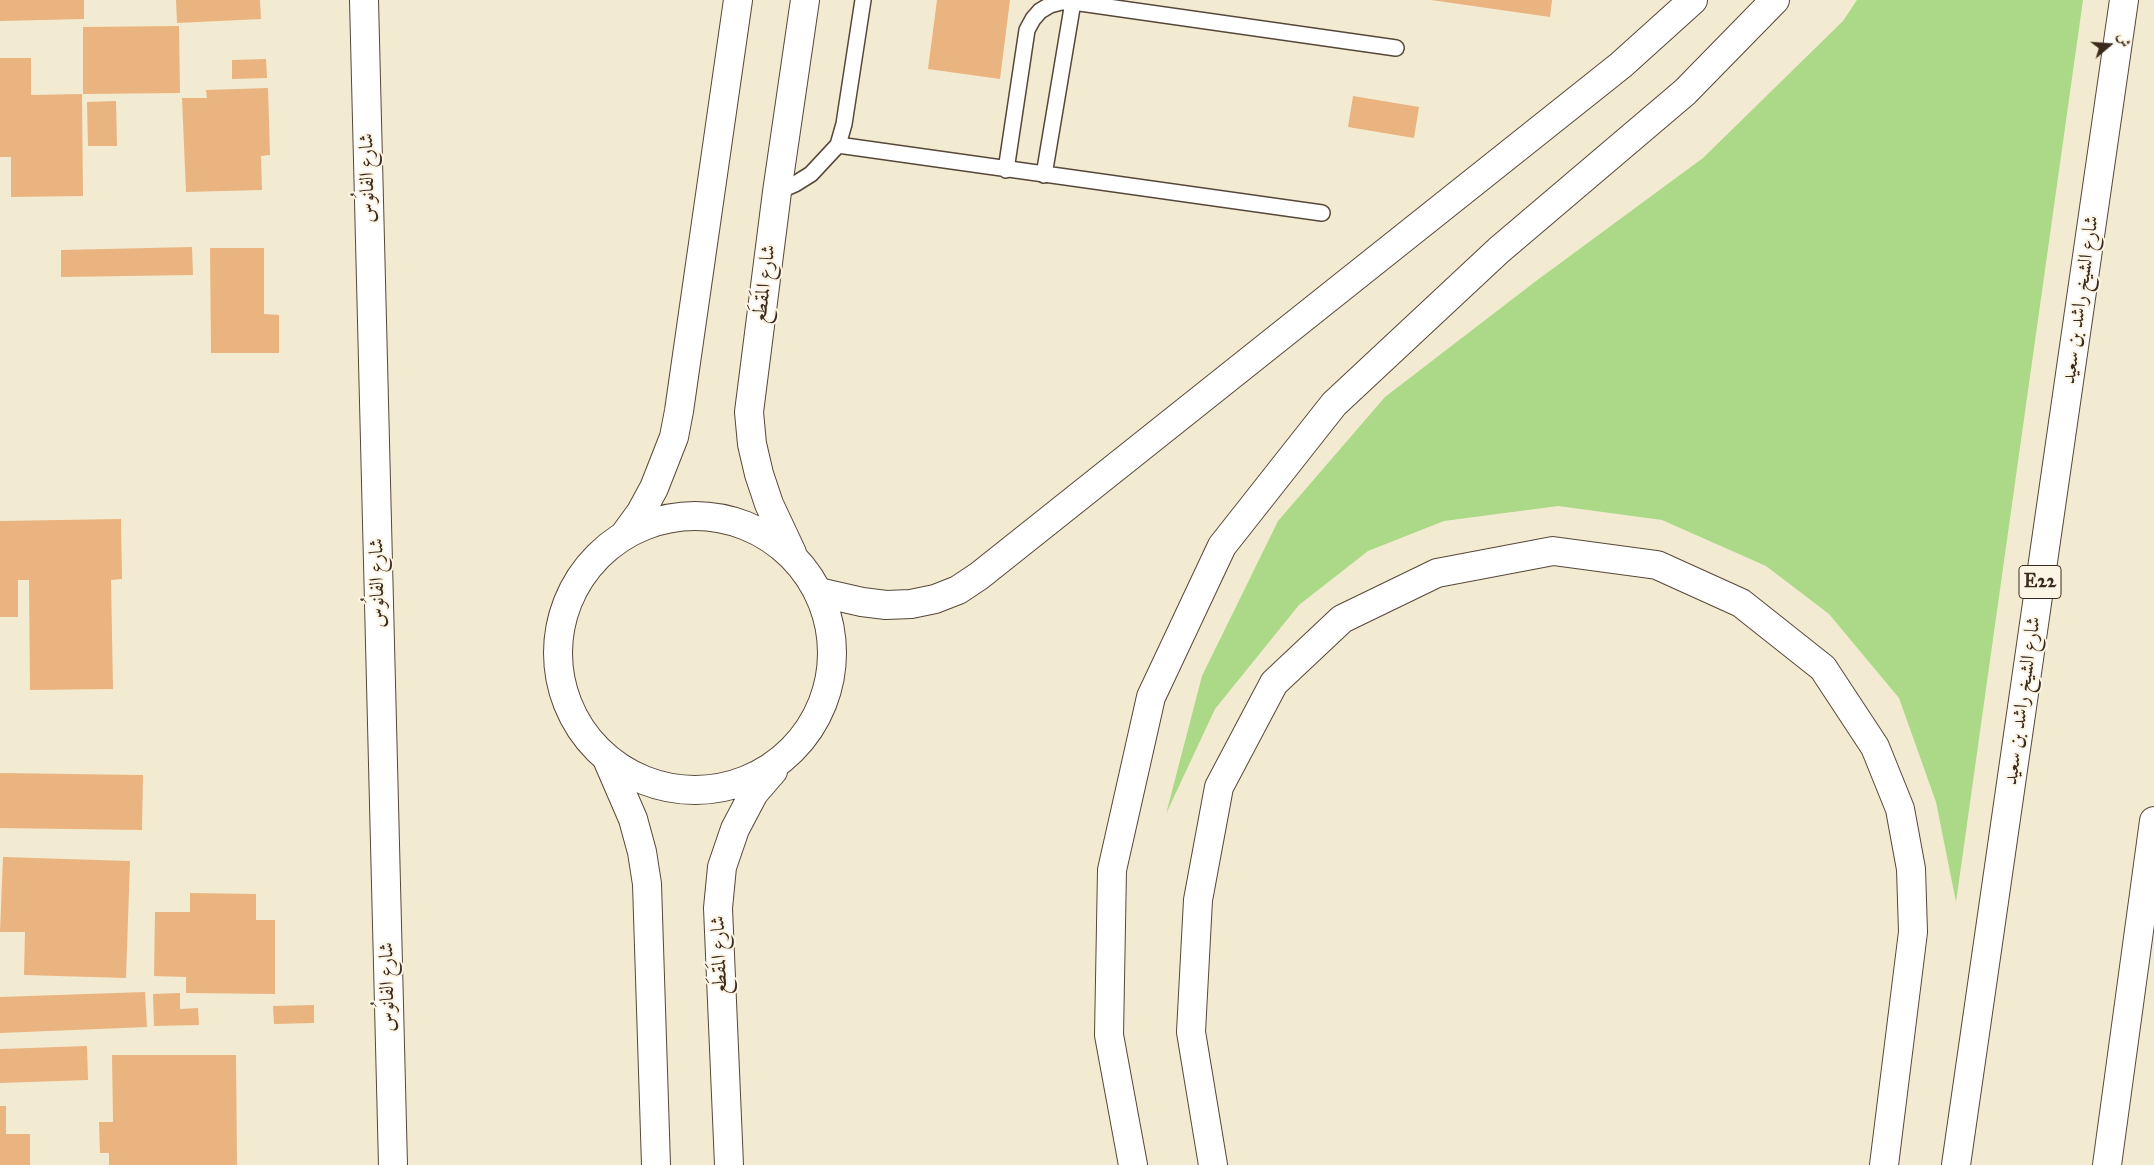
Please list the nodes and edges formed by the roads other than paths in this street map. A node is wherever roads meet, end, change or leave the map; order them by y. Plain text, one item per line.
1 (364, 0) edge
2 (738, 0) edge
3 (805, 0) edge
4 (863, 0) edge
5 (1693, 0) edge
6 (1775, 0) edge
7 (2124, 0) edge
8 (1082, 2) edge
9 (1396, 48) dead end
10 (838, 145) junction
11 (1006, 170) junction
12 (1044, 175) junction
13 (777, 192) junction
14 (1322, 213) dead end
15 (625, 534) junction
16 (796, 561) junction
17 (818, 592) junction
18 (607, 758) junction
19 (780, 762) junction
20 (2154, 822) edge
21 (393, 1165) edge
22 (656, 1165) edge
23 (729, 1165) edge
24 (1133, 1165) edge
25 (1213, 1165) edge
26 (1884, 1165) edge
27 (1956, 1165) edge
28 (2108, 1165) edge

1 - 21 main road, شارع الفانُوس
2 - 15 main road
3 - 13 main road, شارع المَقطَع
4 - 10 lane
5 - 17 main road
6 - 24 main road
7 - 27 main road, شارع الشيخ راشد بن سعيد / E22
8 - 9 lane
8 - 11 lane
8 - 12 lane
10 - 11 lane
10 - 13 lane
11 - 12 lane
12 - 14 lane
13 - 16 main road, شارع المَقطَع
15 - 16 main road
15 - 18 main road
16 - 17 main road
17 - 19 main road
18 - 19 main road
18 - 22 main road
19 - 23 main road, شارع المَقطَع
20 - 28 main road
25 - 26 main road

